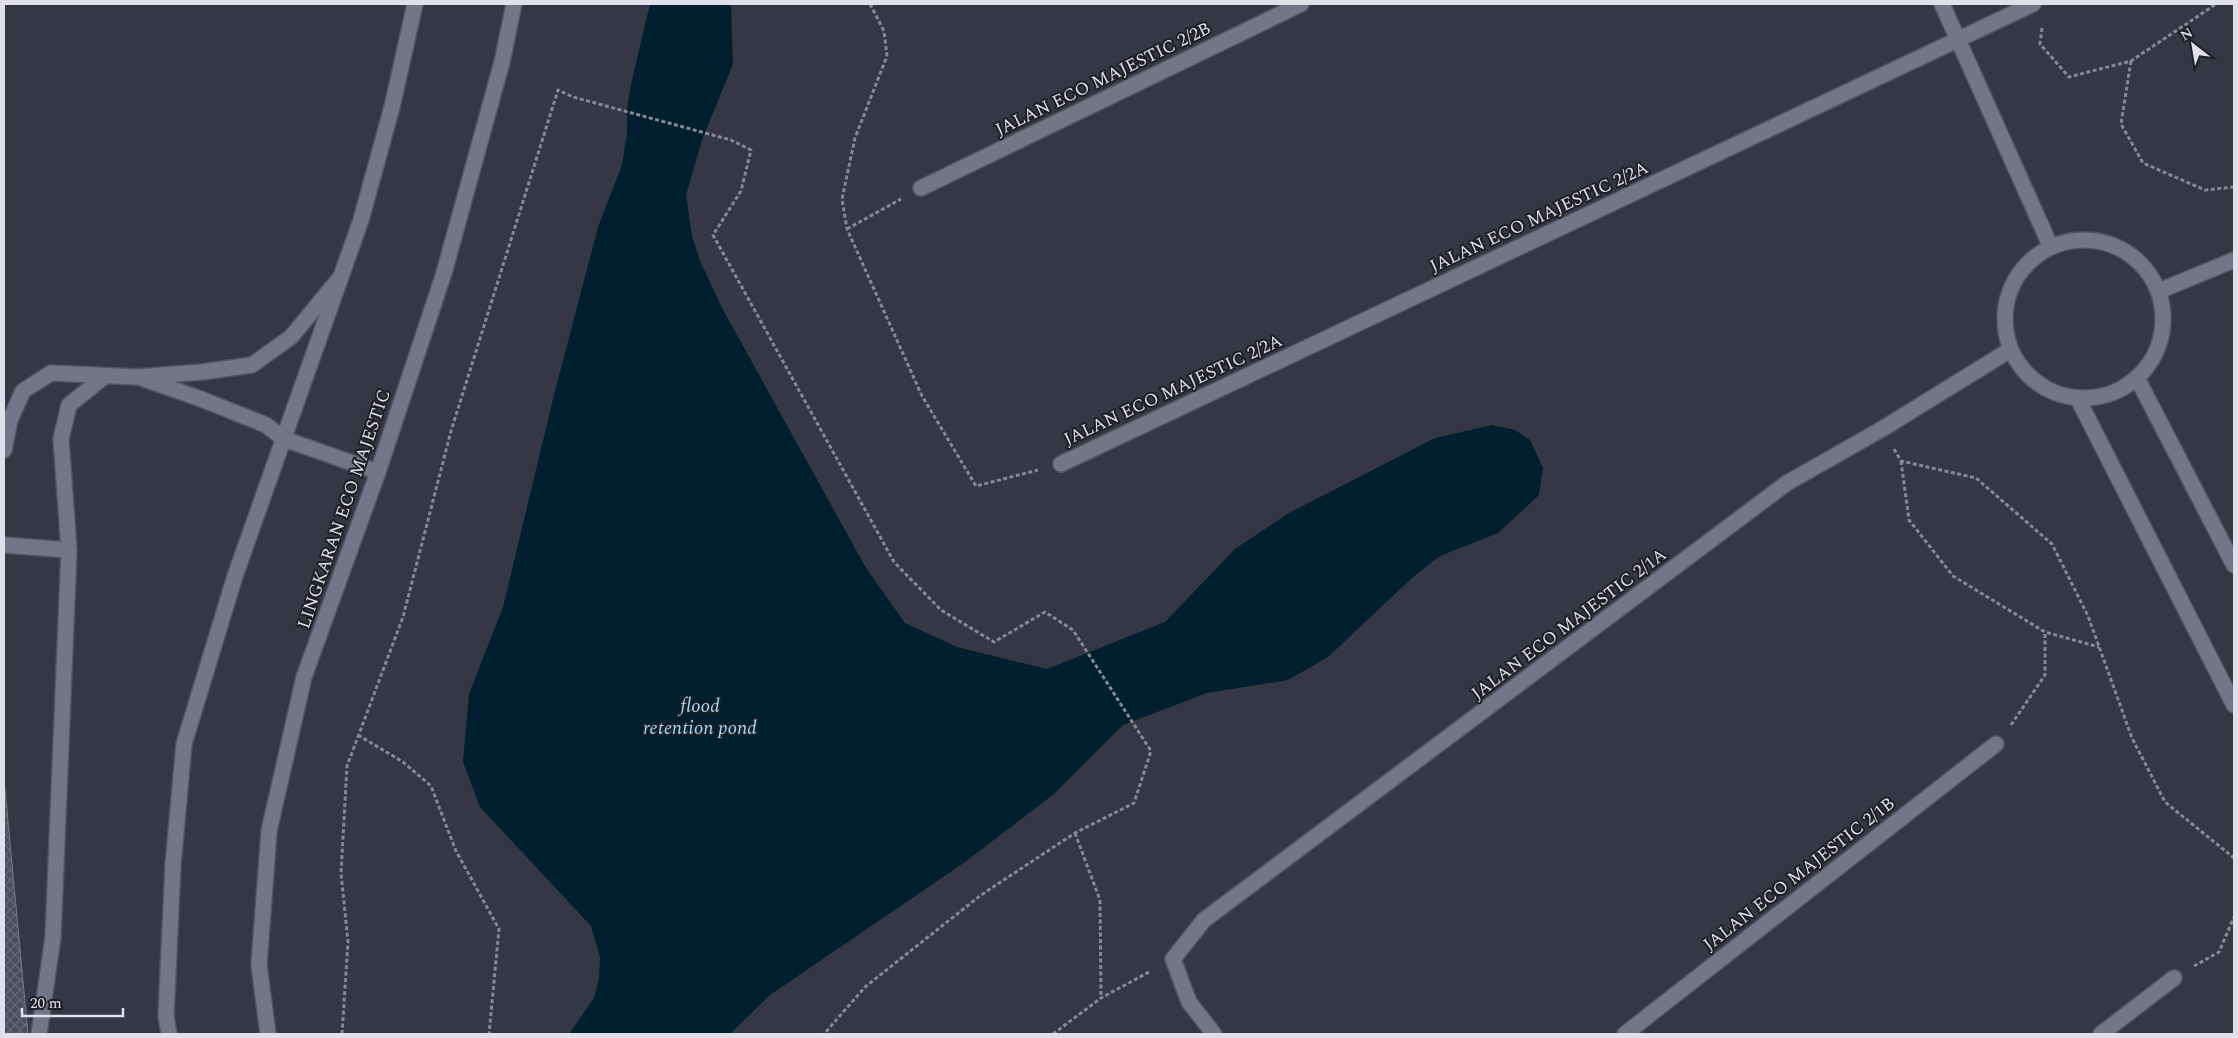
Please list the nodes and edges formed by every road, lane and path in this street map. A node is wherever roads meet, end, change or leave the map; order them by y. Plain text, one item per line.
1 (414, 4) edge
2 (514, 4) edge
3 (870, 4) edge
4 (1302, 4) edge
5 (1942, 4) edge
6 (2033, 4) edge
7 (2216, 4) edge
8 (2043, 20) dead end
9 (1959, 39) junction
10 (2131, 61) junction
11 (2234, 187) edge
12 (921, 188) joint
13 (847, 229) junction
14 (2050, 245) junction
15 (2234, 260) edge
16 (342, 276) junction
17 (2159, 291) junction
18 (2010, 350) junction
19 (105, 376) junction
20 (137, 377) junction
21 (2137, 378) junction
22 (2078, 399) junction
23 (1882, 429) junction
24 (284, 440) junction
25 (4, 450) edge
26 (1901, 461) junction
27 (1061, 464) joint
28 (378, 472) junction
29 (4, 545) edge
30 (69, 550) junction
31 (2234, 566) edge
32 (2045, 632) junction
33 (2099, 647) junction
34 (2230, 685) edge
35 (2234, 705) edge
36 (358, 735) junction
37 (1996, 744) joint
38 (1075, 833) junction
39 (2234, 858) edge
40 (2234, 917) edge
41 (1173, 959) junction
42 (2174, 978) joint
43 (1101, 998) junction
44 (39, 1034) edge
45 (169, 1034) edge
46 (268, 1034) edge
47 (342, 1034) edge
48 (489, 1034) edge
49 (824, 1034) edge
50 (1053, 1034) edge
51 (1214, 1034) edge
52 (1625, 1034) edge
53 (2101, 1034) edge

1 - 16 street
2 - 28 street, LINGKARAN ECO MAJESTIC
3 - 13 path
4 - 12 street, JALAN ECO MAJESTIC 2/2B
5 - 9 street
6 - 9 street, JALAN ECO MAJESTIC 2/2A
7 - 10 path
8 - 10 path
9 - 14 street
9 - 27 street, JALAN ECO MAJESTIC 2/2A
10 - 11 path
12 - 13 path
13 - 27 path
14 - 17 street
14 - 18 street
15 - 17 street
16 - 20 street
16 - 24 street
17 - 21 street
18 - 22 street
18 - 23 street, JALAN ECO MAJESTIC 2/1A
19 - 20 street
19 - 25 street
19 - 30 street
20 - 24 street
21 - 22 street
21 - 31 street
22 - 34 street
23 - 26 path
23 - 41 street, JALAN ECO MAJESTIC 2/1A
24 - 28 street
24 - 45 street
26 - 32 path
26 - 33 path
28 - 46 street, LINGKARAN ECO MAJESTIC
29 - 30 street
30 - 44 street
32 - 33 path
32 - 37 path
33 - 39 path
34 - 35 street
36 - 38 path
36 - 47 path
36 - 48 path
37 - 52 street, JALAN ECO MAJESTIC 2/1B
38 - 43 path
38 - 49 path
40 - 42 path
41 - 43 path
41 - 51 street
42 - 53 street
43 - 50 path

